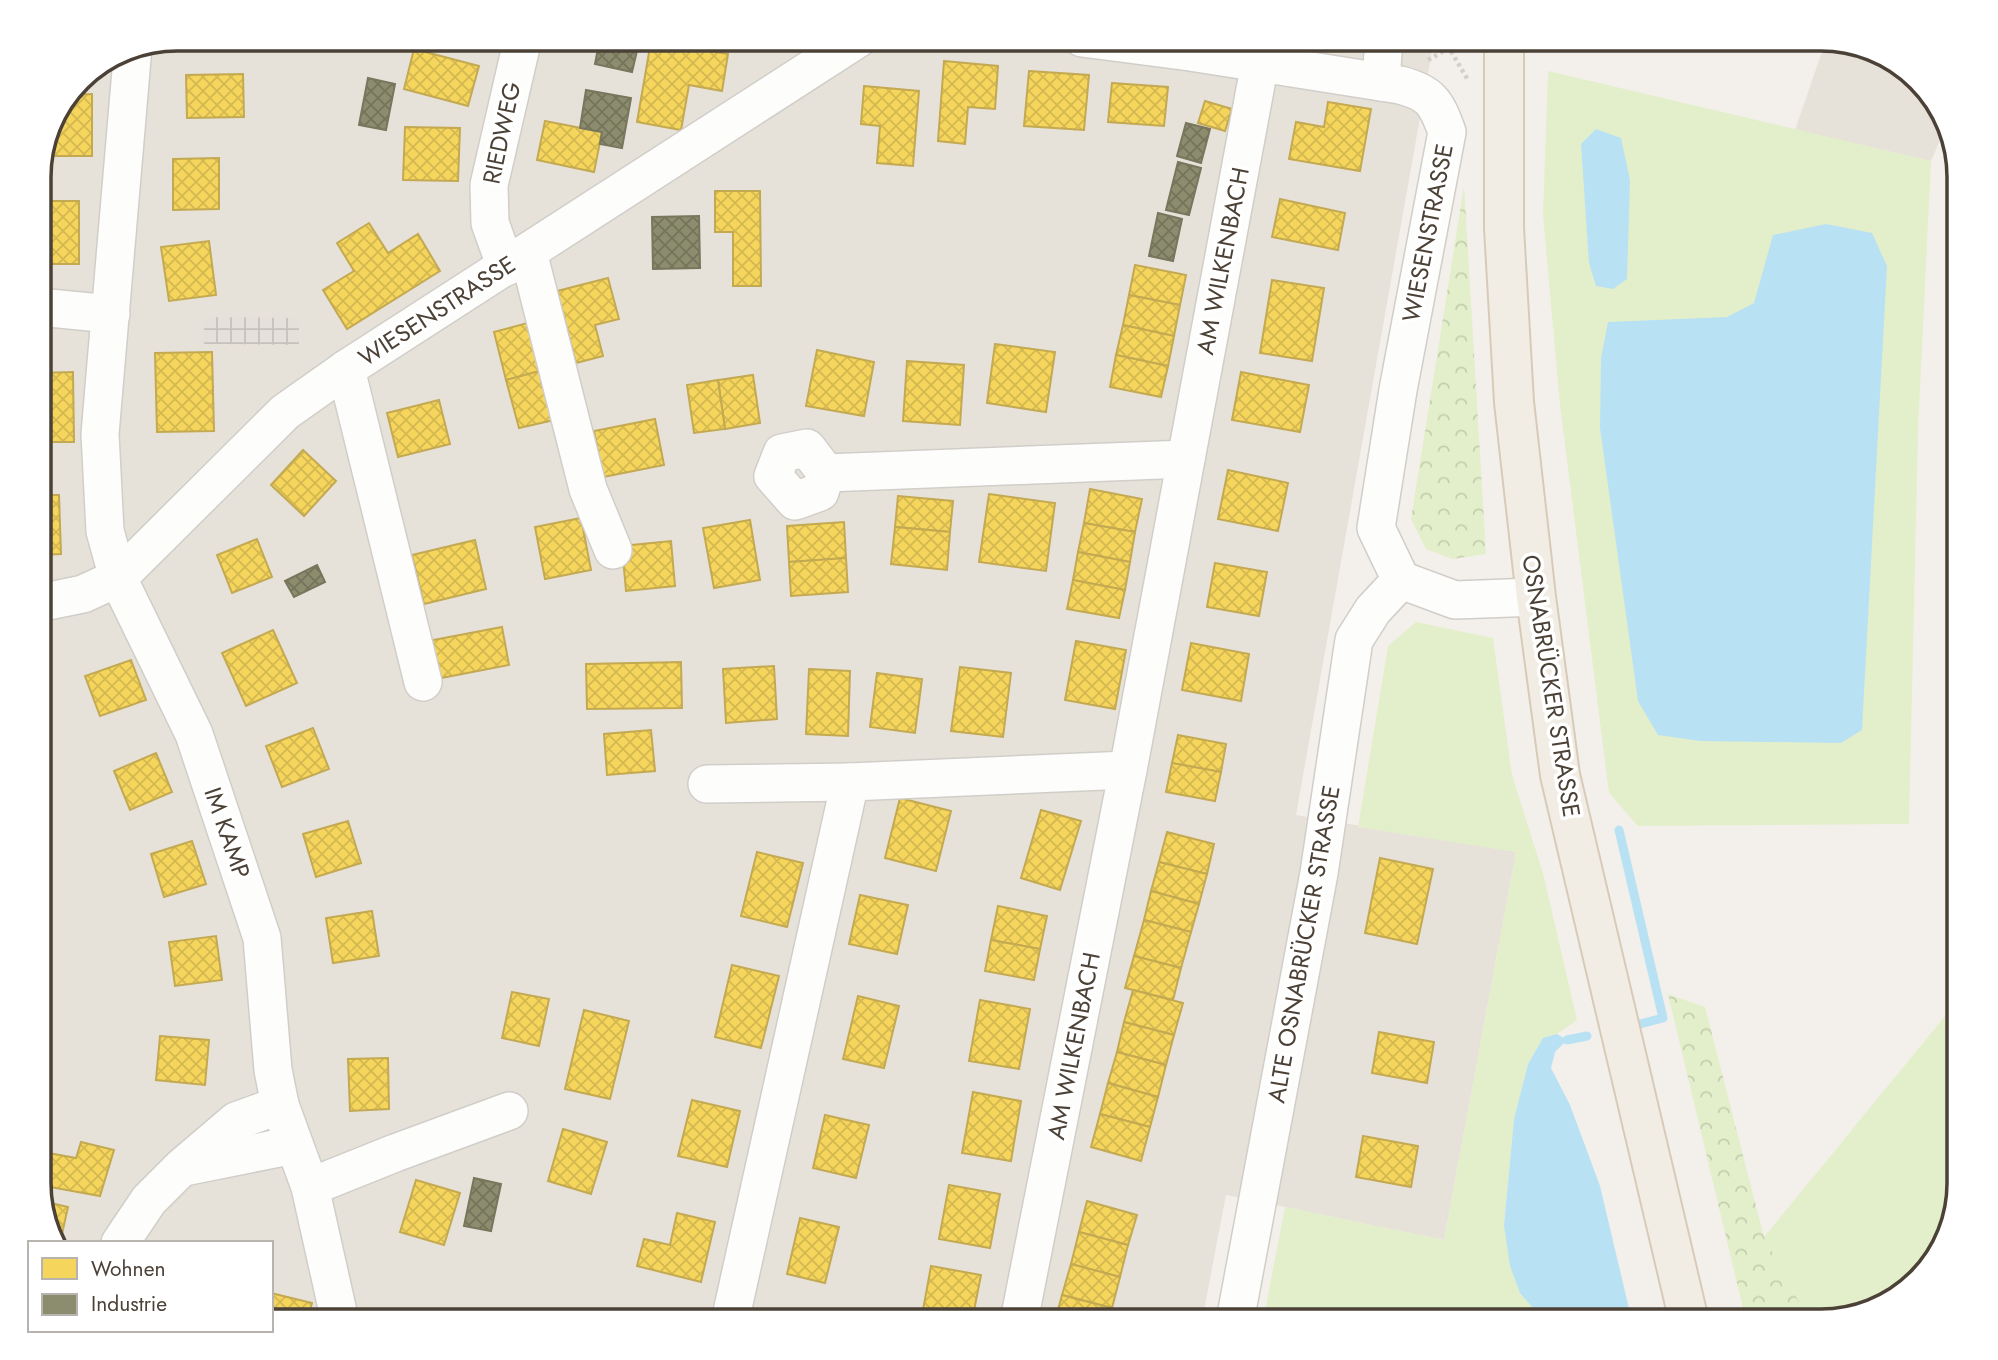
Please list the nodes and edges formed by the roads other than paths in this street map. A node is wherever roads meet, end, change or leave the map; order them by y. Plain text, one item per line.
1 (520, 51) edge
2 (839, 51) edge
3 (1175, 51) edge
4 (1383, 51) edge
5 (1504, 51) edge
6 (133, 58) edge
7 (1260, 63) junction
8 (1381, 82) junction
9 (517, 259) junction
10 (51, 308) edge
11 (111, 314) junction
12 (346, 369) junction
13 (1186, 459) junction
14 (826, 472) dead end
15 (612, 550) dead end
16 (118, 578) junction
17 (1401, 580) junction
18 (1535, 597) junction
19 (51, 601) edge
20 (423, 682) dead end
21 (1128, 770) junction
22 (850, 782) junction
23 (707, 784) dead end
24 (280, 1105) junction
25 (509, 1111) dead end
26 (294, 1145) junction
27 (183, 1167) junction
28 (310, 1187) junction
29 (121, 1241) edge
30 (337, 1309) edge
31 (733, 1309) edge
32 (1022, 1309) edge
33 (1237, 1309) edge
34 (1686, 1309) edge

1 - 9 street, RIEDWEG
2 - 9 street, WIESENSTRASSE
3 - 7 street, WIESENSTRASSE
4 - 8 street
5 - 18 main road, OSNABRÜCKER STRASSE
6 - 11 street, IM KAMP
7 - 8 street, WIESENSTRASSE
7 - 13 street, AM WILKENBACH
8 - 17 street, WIESENSTRASSE
9 - 12 street, WIESENSTRASSE
9 - 15 street, RIEDWEG
10 - 11 street
11 - 16 street, IM KAMP
12 - 16 street, WIESENSTRASSE
12 - 20 street
13 - 14 street
13 - 21 street, AM WILKENBACH
16 - 19 street, WIESENSTRASSE
16 - 24 street, IM KAMP
17 - 18 street
17 - 33 street, ALTE OSNABRÜCKER STRASSE
18 - 34 main road, OSNABRÜCKER STRASSE
21 - 22 street
21 - 32 street, AM WILKENBACH
22 - 23 street
22 - 31 street
24 - 26 street, IM KAMP
24 - 27 street
25 - 28 street
26 - 27 street
26 - 28 street, IM KAMP
27 - 29 street
28 - 30 street, IM KAMP

